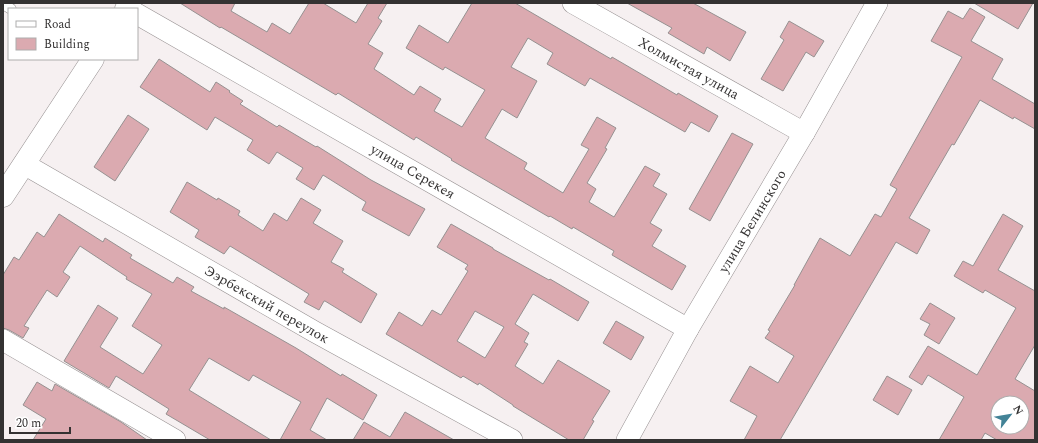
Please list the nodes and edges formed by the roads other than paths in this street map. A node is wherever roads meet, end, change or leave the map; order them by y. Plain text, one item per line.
1 (573, 3) edge
2 (877, 3) edge
3 (138, 13) edge
4 (92, 60) edge
5 (804, 133) junction
6 (24, 164) junction
7 (3, 196) edge
8 (688, 329) junction
9 (3, 340) edge
10 (166, 438) edge
11 (512, 440) edge
12 (627, 440) edge

1 - 5 street, Холмистая улица
2 - 5 street, улица Белинского
3 - 8 street, улица Серекея
4 - 6 street
5 - 8 street, улица Белинского
6 - 7 street
6 - 11 street, Ээрбекский переулок
8 - 12 street, улица Белинского
9 - 10 street

